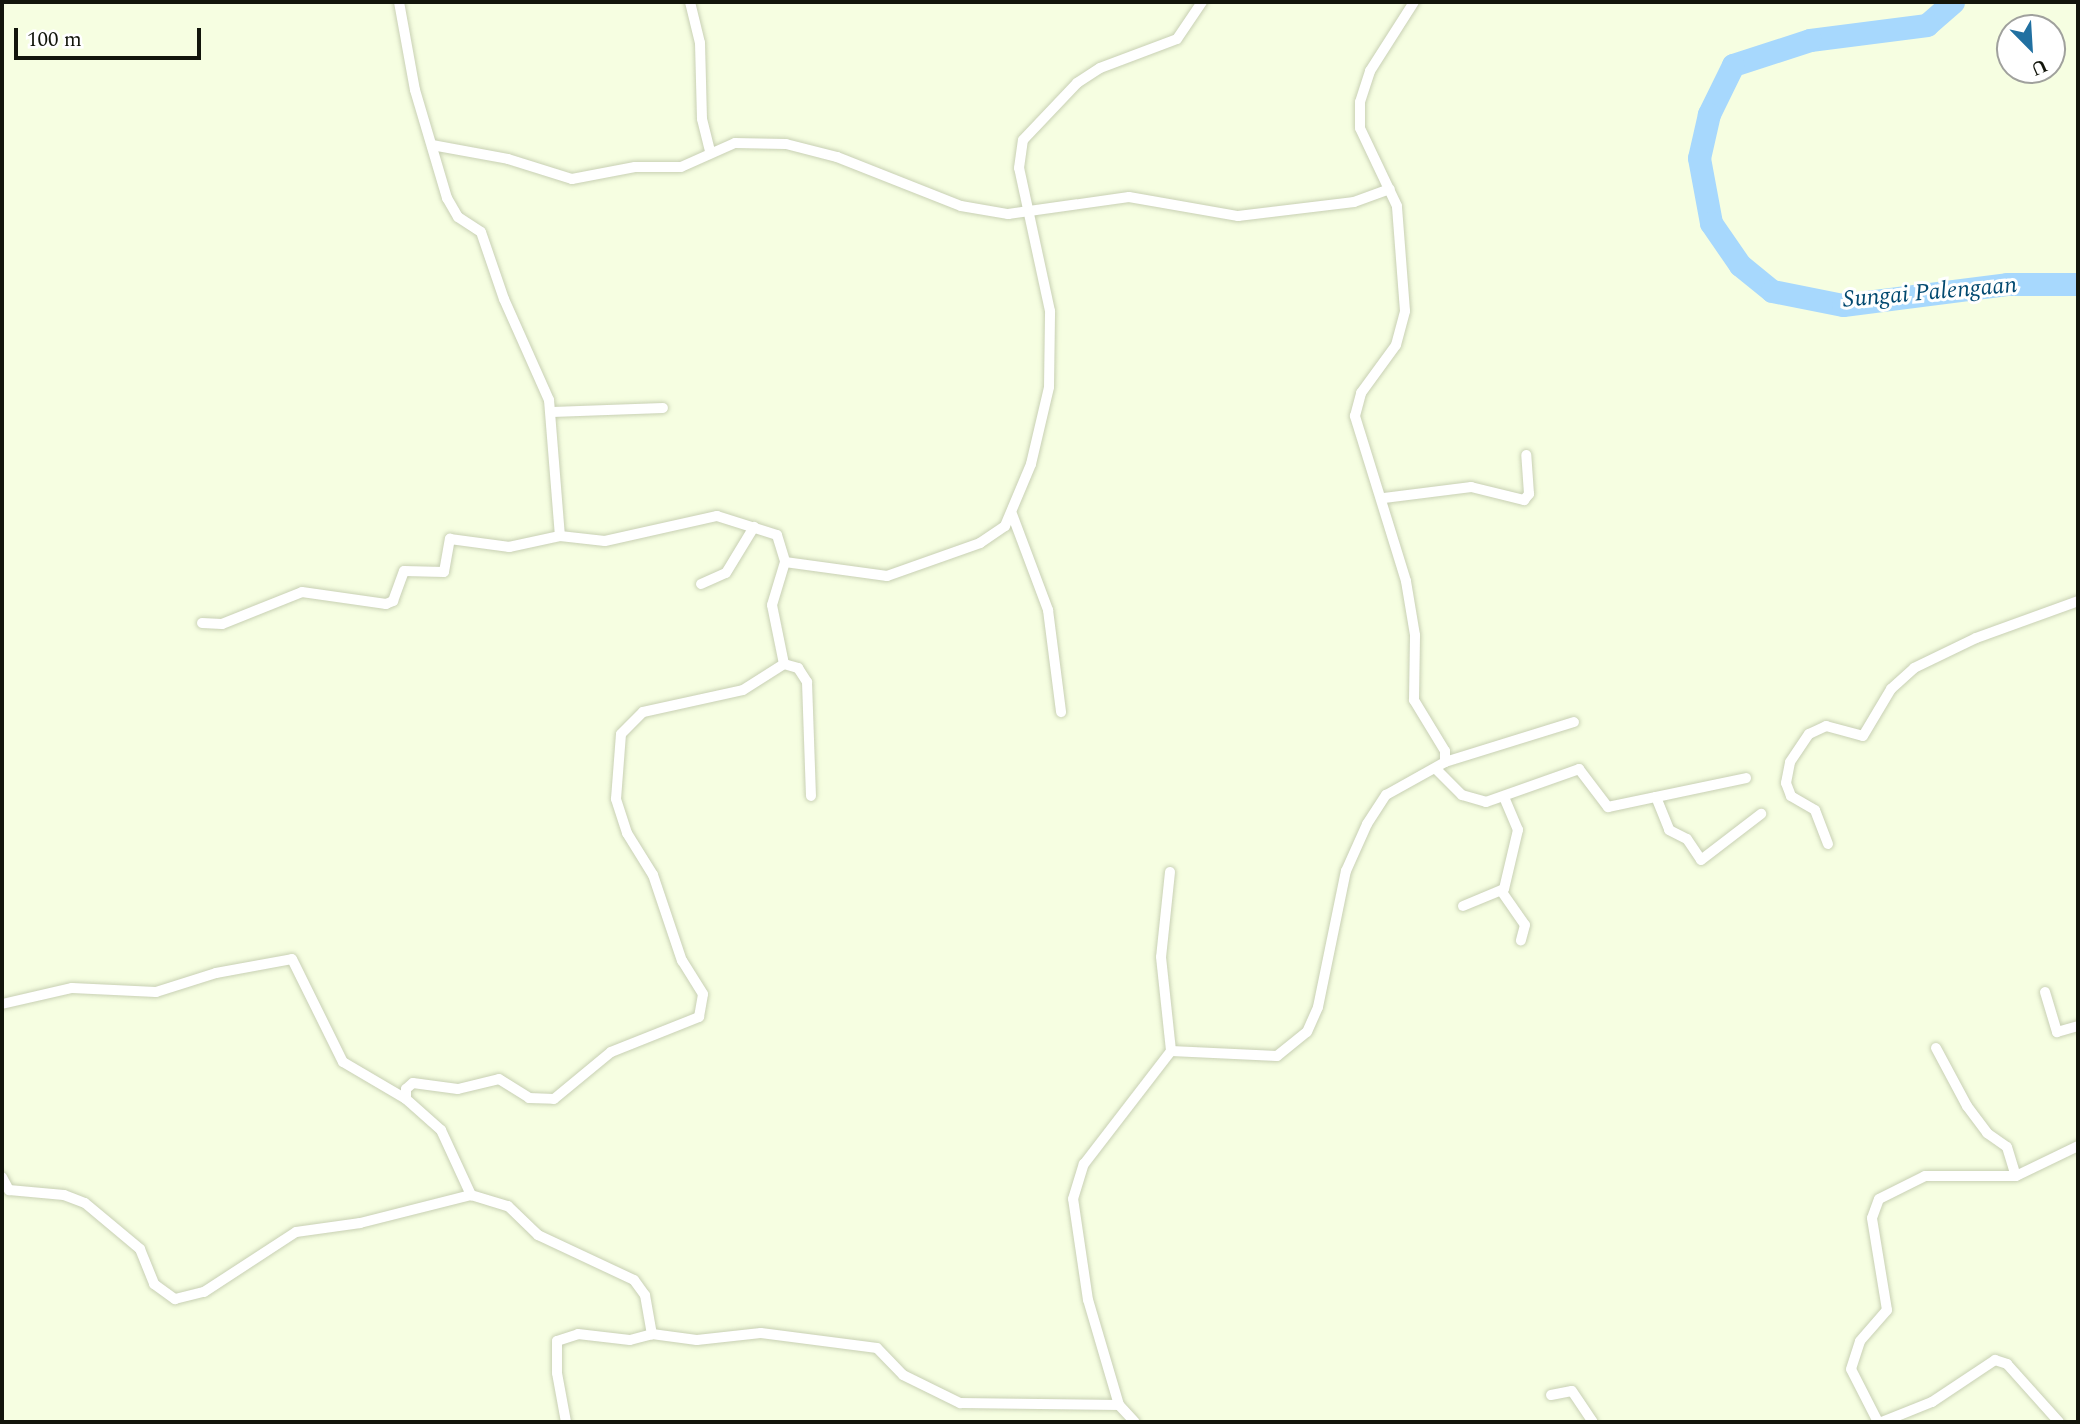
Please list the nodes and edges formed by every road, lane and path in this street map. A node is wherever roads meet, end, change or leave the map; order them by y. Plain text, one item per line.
1 (399, 2) edge
2 (690, 2) edge
3 (1202, 2) edge
4 (1414, 2) edge
5 (432, 145) junction
6 (710, 152) junction
7 (1390, 188) junction
8 (1028, 215) junction
9 (663, 408) dead end
10 (552, 412) junction
11 (1526, 455) dead end
12 (1384, 498) junction
13 (1012, 514) junction
14 (754, 527) junction
15 (560, 536) junction
16 (785, 562) junction
17 (701, 584) dead end
18 (2078, 601) edge
19 (202, 623) dead end
20 (784, 664) junction
21 (1061, 712) dead end
22 (1574, 722) dead end
23 (1440, 765) junction
24 (1746, 778) dead end
25 (811, 796) dead end
26 (1656, 797) junction
27 (1505, 799) junction
28 (1760, 814) dead end
29 (1828, 845) dead end
30 (1170, 872) dead end
31 (1502, 892) junction
32 (1463, 906) dead end
33 (1521, 940) dead end
34 (2045, 992) dead end
35 (2, 1004) edge
36 (2078, 1026) edge
37 (1937, 1048) dead end
38 (1171, 1051) junction
39 (406, 1099) junction
40 (2078, 1146) edge
41 (2, 1177) edge
42 (2016, 1177) junction
43 (471, 1195) junction
44 (652, 1334) junction
45 (1551, 1395) dead end
46 (1119, 1405) junction
47 (566, 1422) edge
48 (1135, 1422) edge
49 (1593, 1422) edge
50 (1880, 1422) edge
51 (2059, 1422) edge

1 - 5 street
2 - 6 street
3 - 8 street
4 - 7 street
5 - 6 street
5 - 10 street
6 - 8 street
7 - 8 street
7 - 12 street
8 - 13 street
9 - 10 street
10 - 15 street
11 - 12 street
12 - 23 street
13 - 16 street
13 - 21 street
14 - 15 street
14 - 16 street
14 - 17 street
15 - 19 street
16 - 20 street
18 - 29 street
20 - 25 street
20 - 39 street
22 - 23 street
23 - 27 street
23 - 38 street
24 - 26 street
26 - 27 street
26 - 28 street
27 - 31 street
30 - 38 street
31 - 32 street
31 - 33 street
34 - 36 street
35 - 39 street
37 - 42 street
38 - 46 street
39 - 43 street
40 - 42 street
41 - 43 street
42 - 50 street
43 - 44 street
44 - 46 street
44 - 47 street
45 - 49 street
46 - 48 street
50 - 51 street

